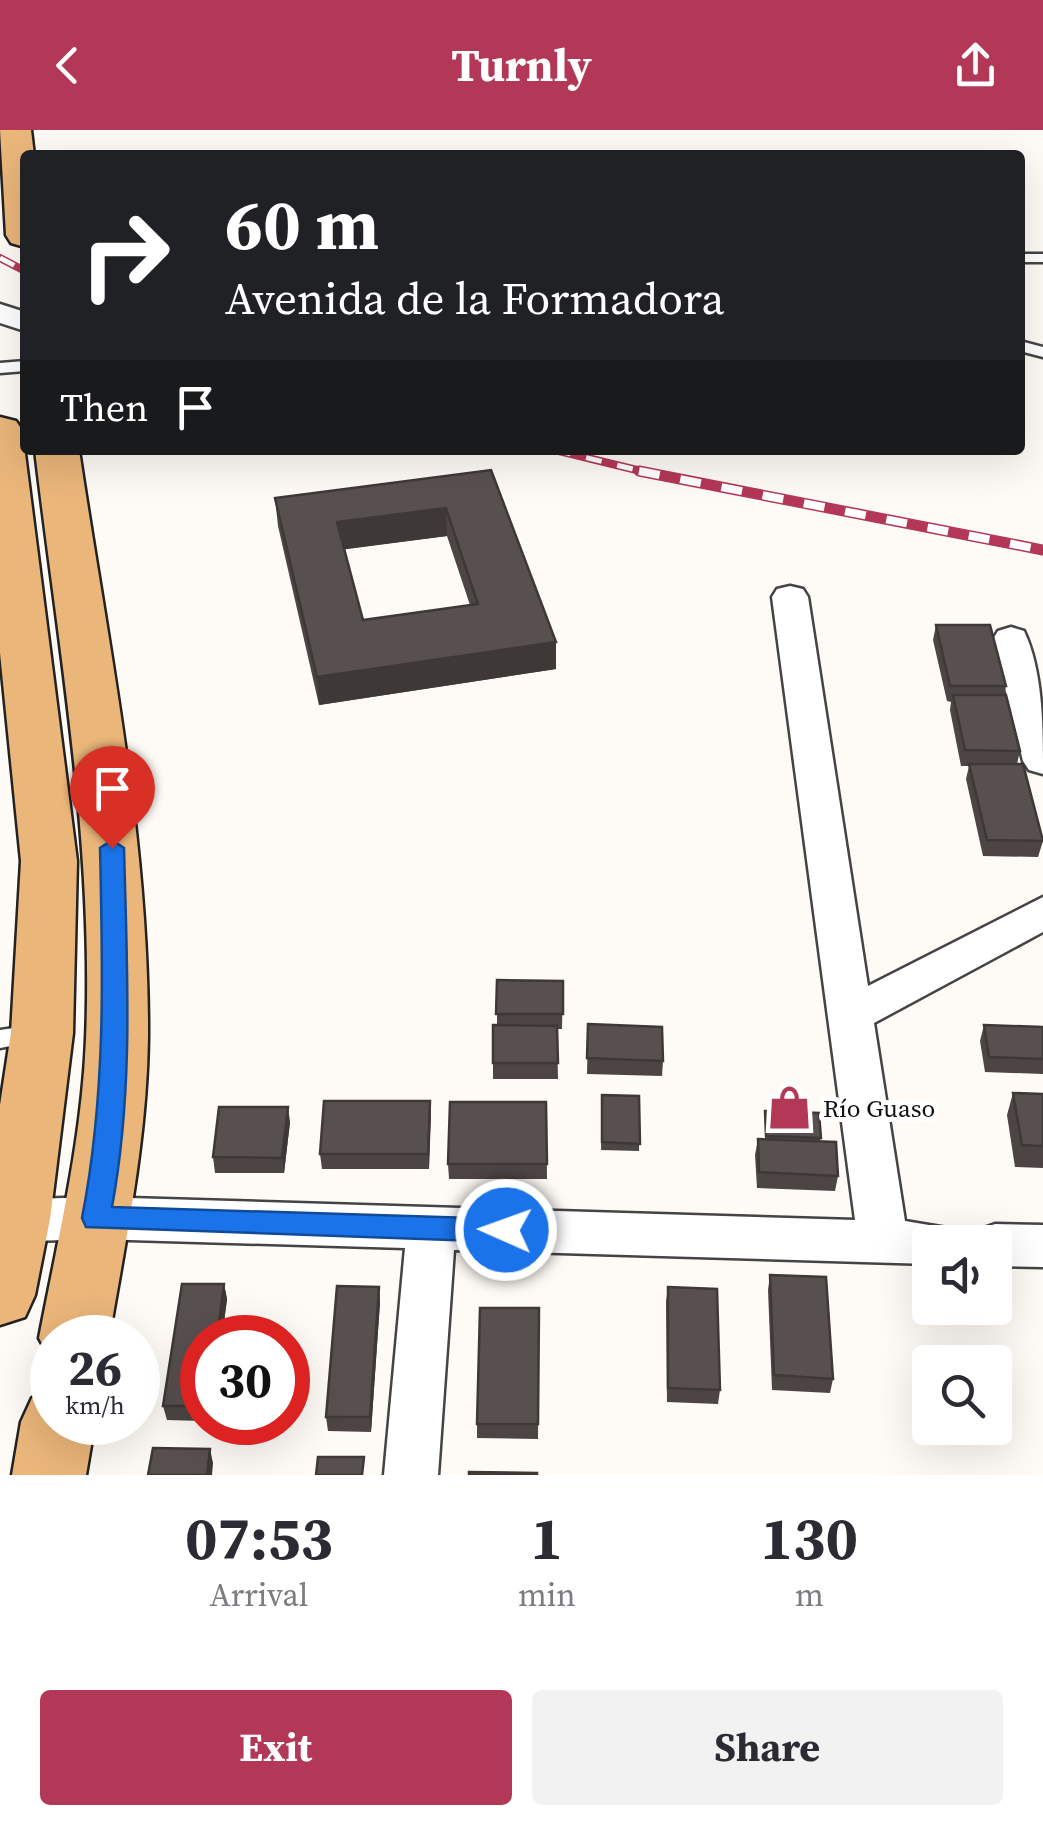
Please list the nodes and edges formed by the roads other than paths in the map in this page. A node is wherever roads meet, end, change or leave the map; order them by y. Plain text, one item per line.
1 (13, 130) edge
2 (20, 191) edge
3 (0, 430) edge
4 (58, 455) edge
5 (790, 597) dead end
6 (1010, 639) dead end
7 (1043, 761) edge
8 (1043, 913) edge
9 (853, 1014) junction
10 (21, 1036) edge
11 (96, 1218) junction
12 (8, 1220) edge
13 (431, 1228) junction
14 (907, 1242) edge
15 (1012, 1245) edge
16 (1043, 1246) edge
17 (0, 1295) edge
18 (78, 1315) edge
19 (54, 1445) edge
20 (49, 1475) edge
21 (411, 1475) edge

1 - 2 main road
3 - 10 main road
4 - 11 main road
5 - 9 street
6 - 7 street
8 - 9 street
9 - 14 street
10 - 12 main road
11 - 12 street
11 - 13 street
11 - 18 main road
12 - 17 main road
13 - 14 street
13 - 21 street
15 - 16 street
19 - 20 main road

